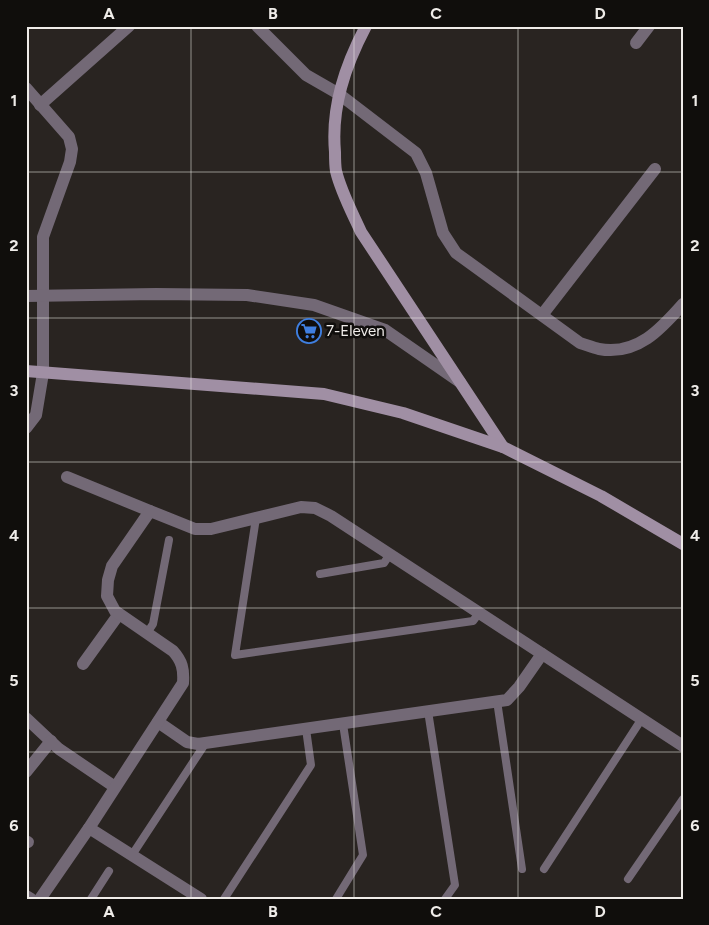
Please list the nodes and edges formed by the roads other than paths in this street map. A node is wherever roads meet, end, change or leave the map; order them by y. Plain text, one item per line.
1 (129, 26) edge
2 (257, 26) edge
3 (366, 26) edge
4 (649, 26) edge
5 (636, 43) dead end
6 (26, 88) edge
7 (339, 94) junction
8 (40, 105) junction
9 (655, 169) dead end
10 (26, 296) edge
11 (42, 296) junction
12 (683, 304) edge
13 (542, 315) junction
14 (26, 371) edge
15 (43, 373) junction
16 (463, 384) junction
17 (26, 428) edge
18 (503, 447) junction
19 (67, 477) dead end
20 (150, 511) junction
21 (256, 518) junction
22 (169, 540) dead end
23 (683, 544) edge
24 (390, 554) junction
25 (320, 574) dead end
26 (479, 613) junction
27 (119, 614) junction
28 (147, 633) junction
29 (542, 654) junction
30 (83, 664) dead end
31 (497, 701) junction
32 (428, 711) junction
33 (26, 718) edge
34 (641, 720) junction
35 (158, 722) junction
36 (343, 724) junction
37 (306, 729) junction
38 (51, 741) junction
39 (205, 744) junction
40 (683, 746) edge
41 (26, 772) edge
42 (115, 788) junction
43 (683, 799) edge
44 (89, 828) junction
45 (132, 855) junction
46 (522, 869) dead end
47 (544, 869) dead end
48 (109, 871) dead end
49 (628, 879) dead end
50 (26, 896) edge
51 (198, 898) edge
52 (31, 899) edge
53 (40, 899) edge
54 (92, 899) edge
55 (224, 899) edge
56 (336, 899) edge
57 (446, 899) edge

1 - 8 street
2 - 7 street
3 - 7 street
4 - 5 street
6 - 8 street
7 - 13 street
7 - 16 street
8 - 11 street
9 - 13 street
10 - 11 street
11 - 15 street
11 - 16 street
12 - 13 street
14 - 15 street
15 - 17 street
15 - 18 street
16 - 18 street
18 - 23 street
19 - 20 street
20 - 21 street
20 - 27 street
21 - 24 street
21 - 26 lane
22 - 28 lane
24 - 25 lane
24 - 26 street
26 - 29 street
27 - 28 street
27 - 30 street
28 - 35 street
29 - 31 street
29 - 34 street
31 - 32 street
31 - 46 lane
32 - 36 street
32 - 57 lane
33 - 38 street
34 - 40 street
34 - 47 lane
35 - 39 street
35 - 42 street
36 - 37 street
36 - 56 lane
37 - 39 street
37 - 55 lane
38 - 41 street
38 - 42 street
39 - 45 lane
42 - 44 street
43 - 49 lane
44 - 45 street
44 - 53 street
45 - 51 street
48 - 54 lane
50 - 52 street

